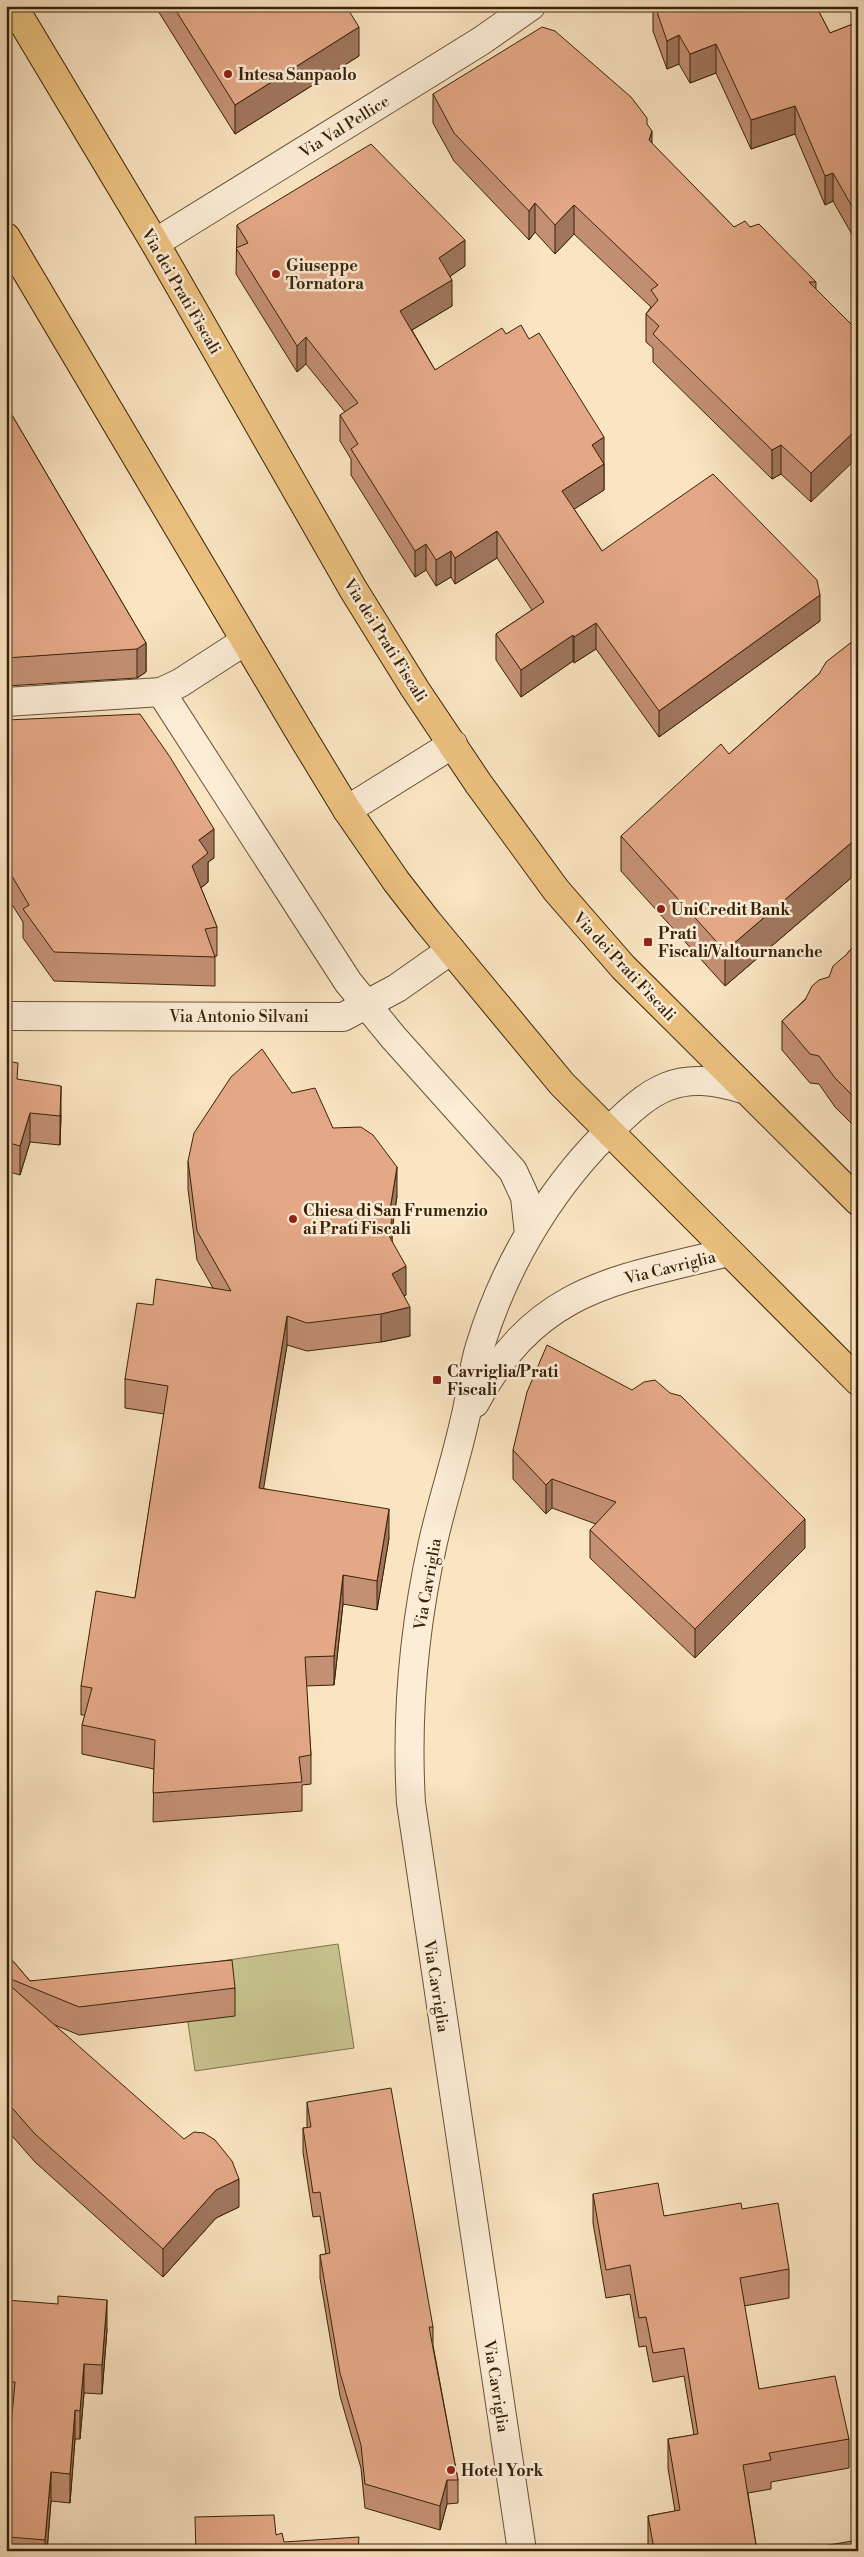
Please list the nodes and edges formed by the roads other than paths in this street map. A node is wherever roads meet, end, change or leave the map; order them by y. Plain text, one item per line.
1 (13, 6) edge
2 (531, 6) edge
3 (6, 237) edge
4 (155, 243) junction
5 (245, 641) junction
6 (161, 692) junction
7 (6, 702) edge
8 (453, 744) junction
9 (347, 810) junction
10 (451, 950) junction
11 (367, 1006) junction
12 (6, 1016) edge
13 (746, 1090) junction
14 (609, 1132) junction
15 (858, 1201) edge
16 (529, 1234) junction
17 (729, 1252) junction
18 (858, 1381) edge
19 (465, 1422) junction
20 (522, 2551) edge

1 - 4 main road, Via dei Prati Fiscali
2 - 4 street, Via Val Pellice
3 - 5 main road
4 - 8 main road, Via dei Prati Fiscali
5 - 6 street
5 - 9 main road
6 - 7 street
6 - 11 street
8 - 9 street
8 - 13 main road, Via dei Prati Fiscali
9 - 10 main road
10 - 11 street, Via Antonio Silvani
10 - 14 main road
11 - 12 street, Via Antonio Silvani
11 - 16 street
13 - 14 street, Via Cavriglia
13 - 15 main road, Via dei Prati Fiscali
14 - 16 street, Via Cavriglia
14 - 17 main road
16 - 19 street, Via Cavriglia
17 - 18 main road
17 - 19 street, Via Cavriglia
19 - 20 street, Via Cavriglia

